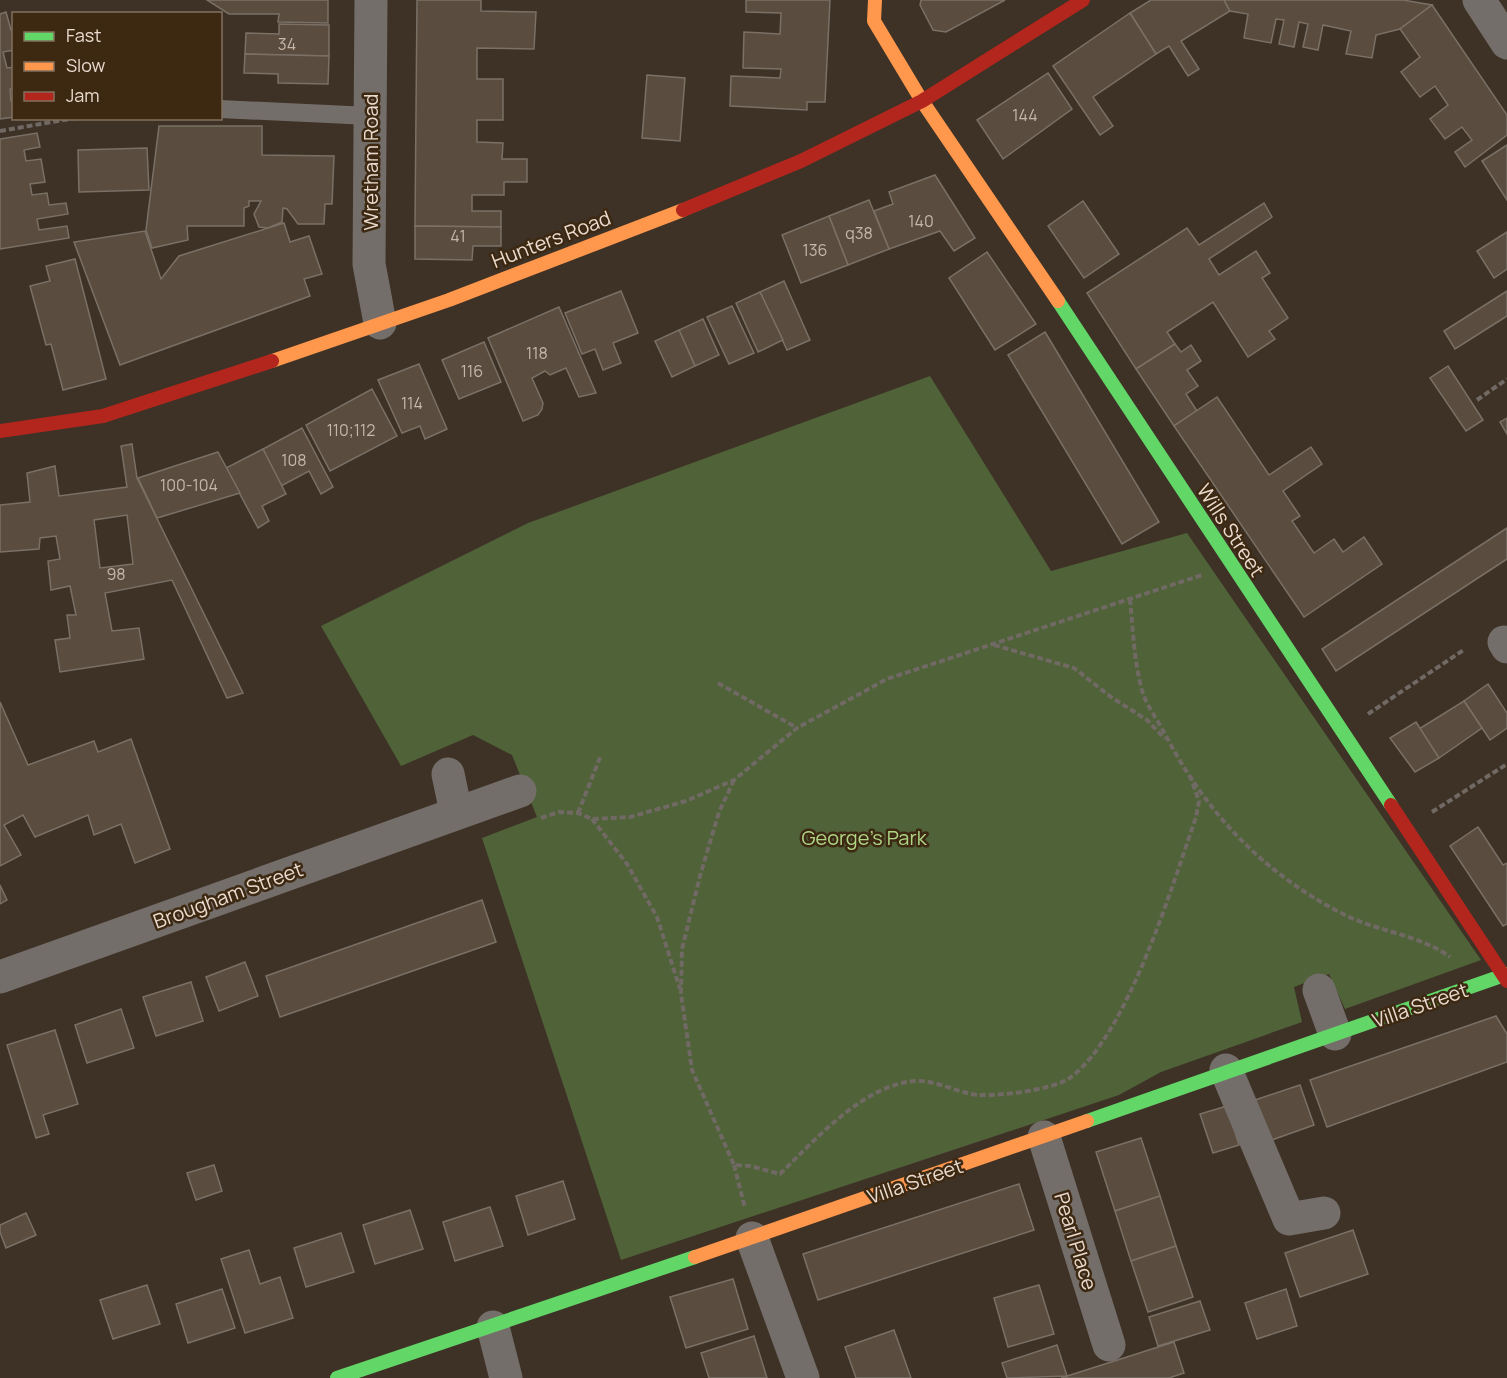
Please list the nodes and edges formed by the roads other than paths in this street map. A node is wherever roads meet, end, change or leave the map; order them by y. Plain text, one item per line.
1 (371, 0) edge
2 (875, 0) edge
3 (1083, 0) edge
4 (1479, 0) edge
5 (1507, 43) edge
6 (922, 101) junction
7 (222, 109) edge
8 (370, 116) junction
9 (380, 323) junction
10 (1, 426) edge
11 (448, 774) dead end
12 (520, 791) road end
13 (456, 812) junction
14 (0, 977) edge
15 (1506, 977) edge
16 (1319, 990) dead end
17 (1335, 1034) junction
18 (1226, 1070) junction
19 (1044, 1137) junction
20 (1324, 1213) dead end
21 (752, 1238) junction
22 (493, 1327) junction
23 (1109, 1345) dead end
24 (337, 1378) edge
25 (506, 1378) edge
26 (803, 1378) edge

1 - 8 street, Wretham Road
2 - 6 street, Wills Street
3 - 6 street, Hunters Road
4 - 5 street
6 - 9 street, Hunters Road
6 - 15 street, Wills Street
7 - 8 lane
8 - 9 street, Wretham Road
9 - 10 street, Hunters Road
11 - 13 street
12 - 13 street, Brougham Street
13 - 14 street, Brougham Street
15 - 17 street, Villa Street
16 - 17 street
17 - 18 street, Villa Street
18 - 19 street, Villa Street
18 - 20 street
19 - 21 street, Villa Street
19 - 23 street, Pearl Place
21 - 22 street, Villa Street
21 - 26 street
22 - 24 street, Villa Street
22 - 25 street

